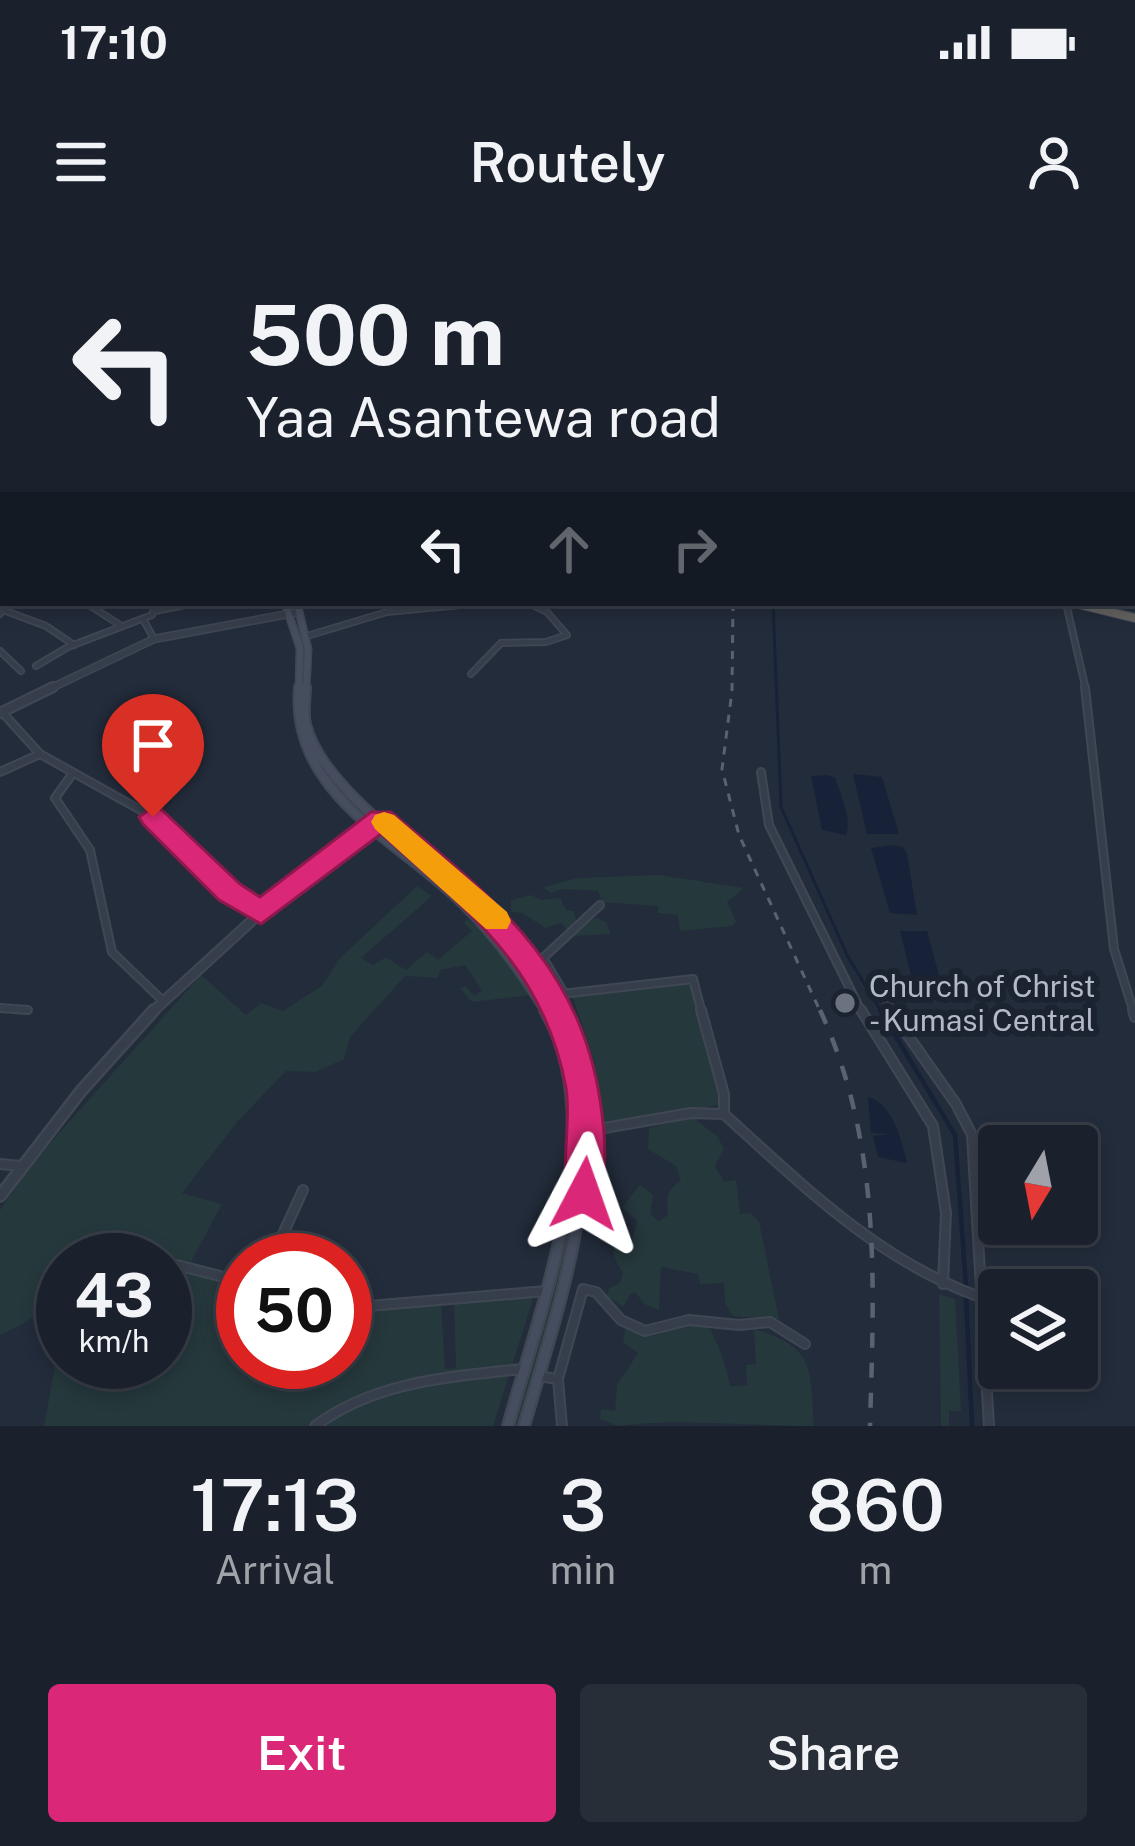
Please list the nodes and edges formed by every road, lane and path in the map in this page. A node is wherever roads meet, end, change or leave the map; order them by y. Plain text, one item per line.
1 (91, 606) edge
2 (448, 606) edge
3 (534, 606) edge
4 (1071, 606) edge
5 (1083, 606) edge
6 (156, 607) edge
7 (292, 608) edge
8 (2, 612) edge
9 (1135, 618) edge
10 (143, 619) junction
11 (120, 625) junction
12 (307, 637) junction
13 (154, 639) junction
14 (74, 645) junction
15 (0, 650) edge
16 (36, 666) dead end
17 (21, 671) dead end
18 (471, 674) dead end
19 (1, 713) edge
20 (40, 754) junction
21 (0, 772) edge
22 (761, 772) dead end
23 (73, 773) junction
24 (377, 822) junction
25 (600, 905) dead end
26 (261, 912) junction
27 (898, 990) dead end
28 (558, 994) junction
29 (163, 1001) junction
30 (0, 1009) edge
31 (28, 1010) dead end
32 (1134, 1011) edge
33 (724, 1114) junction
34 (587, 1131) junction
35 (0, 1164) edge
36 (21, 1166) junction
37 (303, 1190) dead end
38 (0, 1196) edge
39 (283, 1233) edge
40 (943, 1284) junction
41 (546, 1291) junction
42 (976, 1296) junction
43 (372, 1306) edge
44 (805, 1344) dead end
45 (522, 1369) junction
46 (538, 1376) junction
47 (558, 1379) junction
48 (315, 1426) edge
49 (508, 1426) edge
50 (524, 1426) edge
51 (562, 1426) edge
52 (989, 1426) edge

1 - 11 street
2 - 12 street
3 - 18 street
4 - 32 street
5 - 9 highway
6 - 10 street
7 - 12 main road
7 - 13 street
7 - 24 main road
8 - 14 street
10 - 11 street
10 - 13 street
11 - 14 street
12 - 24 main road
13 - 19 street
14 - 16 street
15 - 17 street
19 - 20 street
20 - 21 street
20 - 23 street
22 - 40 street
23 - 26 street
23 - 29 street
24 - 26 street
24 - 28 main road
24 - 41 main road
25 - 28 street
26 - 29 street
27 - 42 street
28 - 33 street
28 - 34 main road
29 - 36 street
30 - 31 street
33 - 34 street
33 - 40 street
34 - 46 main road
35 - 36 street
36 - 38 street
37 - 39 street
40 - 42 street
41 - 43 street
41 - 45 main road
42 - 52 street
44 - 47 street
45 - 48 street
45 - 49 main road
46 - 47 street
46 - 50 main road
47 - 51 street

